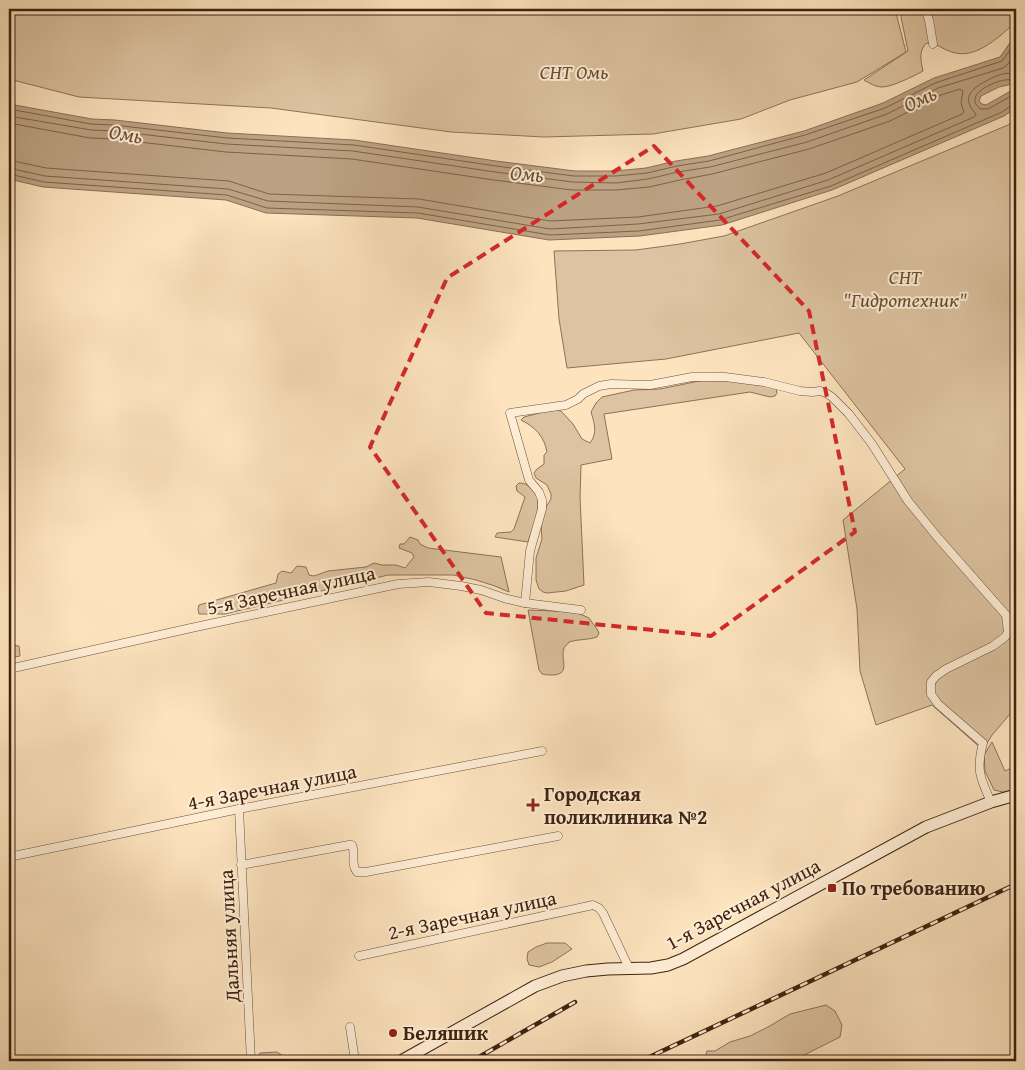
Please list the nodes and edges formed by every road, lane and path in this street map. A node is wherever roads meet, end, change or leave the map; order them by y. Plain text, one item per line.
1 (925, 9) edge
2 (933, 44) dead end
3 (525, 603) junction
4 (581, 610) dead end
5 (9, 669) edge
6 (542, 751) dead end
7 (1016, 795) edge
8 (991, 802) junction
9 (239, 810) junction
10 (558, 836) dead end
11 (9, 857) edge
12 (241, 865) junction
13 (359, 956) dead end
14 (629, 968) junction
15 (350, 1027) dead end
16 (251, 1061) edge
17 (355, 1061) edge
18 (401, 1061) edge

1 - 2 street
3 - 4 street, 5-я Заречная улица
3 - 5 street, 5-я Заречная улица
3 - 8 street
6 - 9 street, 4-я Заречная улица
7 - 8 street, 1-я Заречная улица
8 - 14 street, 1-я Заречная улица
9 - 11 street, 4-я Заречная улица
9 - 12 street, Дальняя улица
10 - 12 street
12 - 16 street, Дальняя улица
13 - 14 street, 2-я Заречная улица
14 - 18 street, 1-я Заречная улица
15 - 17 street

